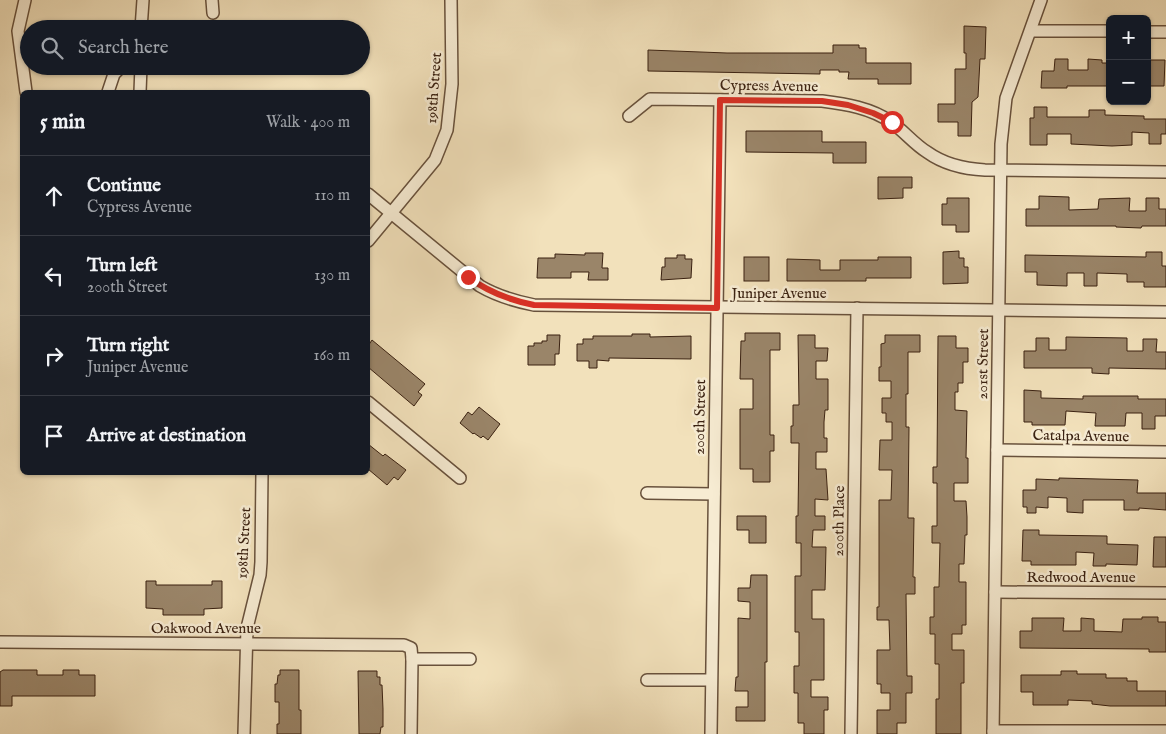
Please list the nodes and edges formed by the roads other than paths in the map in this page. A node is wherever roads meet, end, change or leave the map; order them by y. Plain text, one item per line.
1 (25, 0) edge
2 (143, 0) edge
3 (212, 0) edge
4 (451, 0) edge
5 (1041, 0) edge
6 (213, 12) dead end
7 (20, 20) edge
8 (142, 20) edge
9 (20, 22) edge
10 (1031, 31) junction
11 (1106, 31) edge
12 (1151, 32) edge
13 (1166, 32) edge
14 (20, 46) edge
15 (24, 75) edge
16 (114, 75) edge
17 (140, 75) edge
18 (26, 90) edge
19 (109, 90) edge
20 (140, 90) edge
21 (720, 100) junction
22 (629, 116) dead end
23 (1000, 169) junction
24 (1166, 172) edge
25 (370, 196) edge
26 (391, 212) junction
27 (370, 238) edge
28 (717, 308) junction
29 (857, 308) junction
30 (999, 310) junction
31 (1166, 312) edge
32 (370, 404) edge
33 (997, 450) junction
34 (1166, 452) edge
35 (262, 475) edge
36 (460, 478) dead end
37 (647, 493) dead end
38 (714, 494) junction
39 (995, 592) junction
40 (1166, 593) edge
41 (0, 642) edge
42 (246, 643) junction
43 (412, 653) junction
44 (470, 659) dead end
45 (647, 680) dead end
46 (711, 680) junction
47 (1166, 731) edge
48 (993, 732) edge
49 (244, 734) edge
50 (411, 734) edge
51 (711, 734) edge
52 (851, 734) edge

1 - 7 street
2 - 8 street
3 - 6 street
4 - 26 street, 198th Street
5 - 10 street, 201st Street
9 - 14 street
10 - 11 street
10 - 23 street, 201st Street
12 - 13 street
15 - 18 street
16 - 19 street
17 - 20 street
21 - 22 street, Cypress Avenue
21 - 23 street, Cypress Avenue
21 - 28 street, 200th Street
23 - 24 street, Cypress Avenue
23 - 30 street, 201st Street
25 - 26 street, Juniper Avenue
26 - 27 street, 198th Street
26 - 28 street, Juniper Avenue
28 - 29 street, Juniper Avenue
28 - 38 street, 200th Street
29 - 30 street, Juniper Avenue
29 - 52 street, 200th Place
30 - 31 street, Juniper Avenue
30 - 33 street, 201st Street
32 - 36 street
33 - 34 street, Catalpa Avenue
33 - 39 street, 201st Street
35 - 42 street, 198th Street
37 - 38 street
38 - 46 street, 200th Street
39 - 40 street, Redwood Avenue
39 - 48 street, 201st Street
41 - 42 street, Oakwood Avenue
42 - 43 street, Oakwood Avenue
42 - 49 street, 198th Street
43 - 44 street, Oakwood Avenue
43 - 50 street
45 - 46 street
46 - 51 street, 200th Street
47 - 48 street

